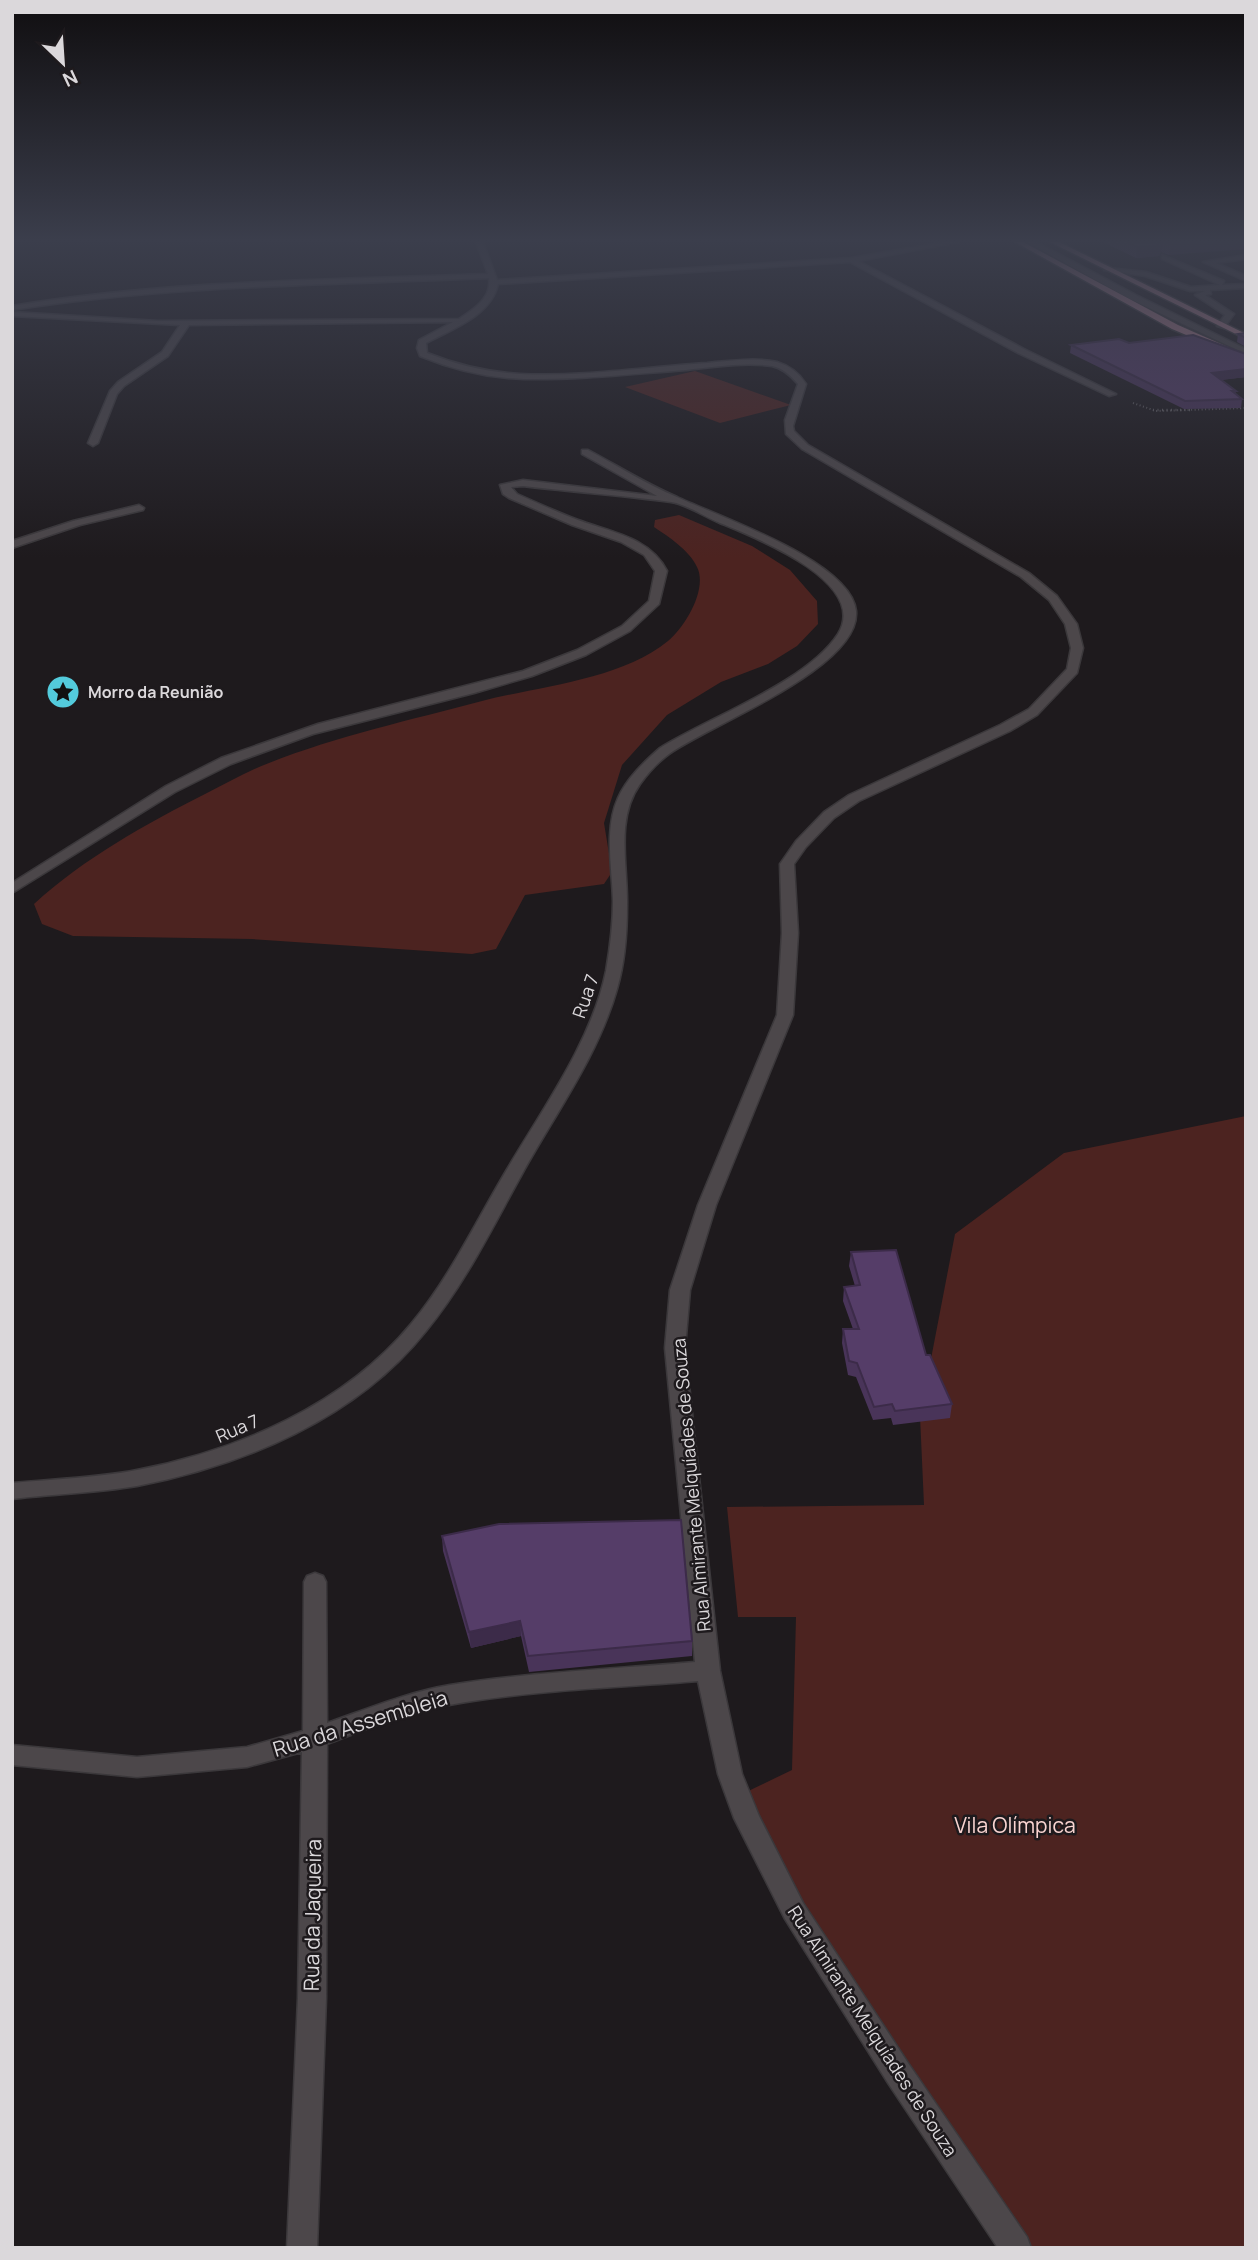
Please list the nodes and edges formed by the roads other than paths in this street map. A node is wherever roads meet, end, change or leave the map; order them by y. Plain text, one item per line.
1 (169, 347) edge
2 (421, 347) edge
3 (1014, 347) edge
4 (1222, 347) edge
5 (1246, 358) edge
6 (1112, 394) road end
7 (93, 443) dead end
8 (584, 453) dead end
9 (675, 500) junction
10 (139, 508) dead end
11 (12, 545) edge
12 (12, 889) edge
13 (12, 1491) edge
14 (315, 1582) dead end
15 (708, 1671) junction
16 (315, 1738) junction
17 (12, 1755) edge
18 (302, 2248) edge
19 (1016, 2248) edge

1 - 7 street
2 - 15 street, Rua Almirante Melquíades de Souza
3 - 6 street
4 - 5 main road
8 - 9 street, Rua 7
9 - 12 street
9 - 13 street, Rua 7
10 - 11 street
14 - 16 street, Rua da Jaqueira
15 - 16 street, Rua da Assembleia
15 - 19 street, Rua Almirante Melquíades de Souza
16 - 17 street, Rua da Assembleia
16 - 18 street, Rua da Jaqueira

